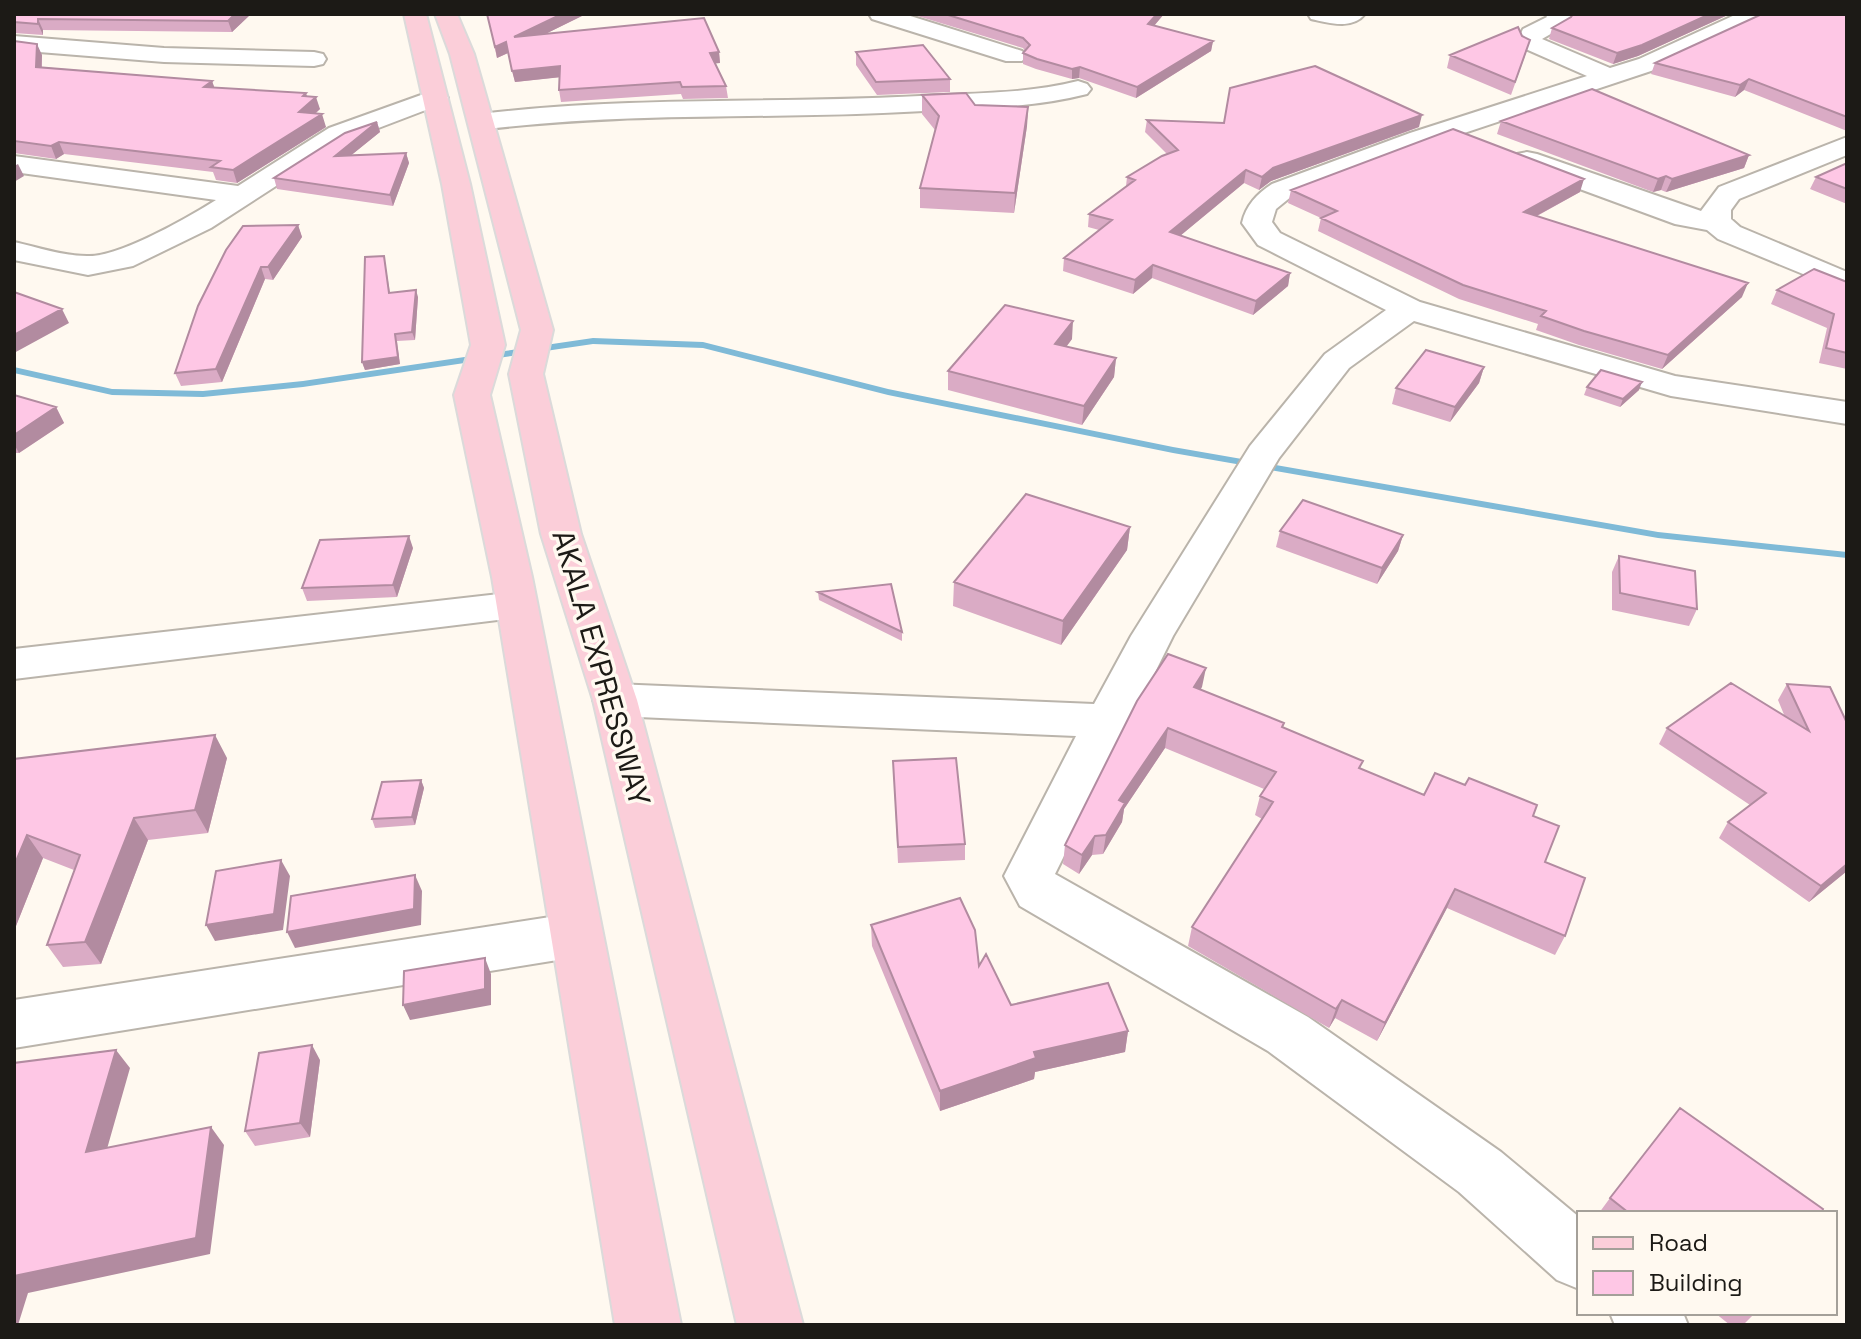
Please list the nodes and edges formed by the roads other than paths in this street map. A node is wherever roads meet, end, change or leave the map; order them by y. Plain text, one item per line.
1 (415, 14) edge
2 (446, 14) edge
3 (880, 14) edge
4 (1319, 14) edge
5 (1354, 14) edge
6 (1556, 14) edge
7 (1755, 14) edge
8 (14, 43) edge
9 (1014, 56) edge
10 (314, 59) dead end
11 (1610, 77) junction
12 (1078, 89) dead end
13 (435, 98) junction
14 (481, 122) junction
15 (1452, 129) junction
16 (1847, 145) edge
17 (14, 164) edge
18 (245, 195) junction
19 (1716, 222) junction
20 (14, 251) edge
21 (1847, 283) edge
22 (1409, 309) junction
23 (1847, 413) edge
24 (516, 606) junction
25 (14, 664) edge
26 (615, 700) junction
27 (1107, 721) junction
28 (576, 935) junction
29 (14, 1024) edge
30 (1577, 1256) edge
31 (648, 1325) edge
32 (770, 1325) edge

1 - 13 main road, AKALA EXPRESSWAY
2 - 14 main road, AKALA EXPRESSWAY
3 - 9 street
4 - 5 street
6 - 11 street
7 - 11 street
8 - 10 street
11 - 15 street
12 - 14 street
13 - 18 street
13 - 24 main road, AKALA EXPRESSWAY
14 - 26 main road, AKALA EXPRESSWAY
15 - 19 street
15 - 22 street
16 - 19 street
17 - 18 street
18 - 20 street
19 - 21 street
22 - 23 street
22 - 27 street
24 - 25 street
24 - 28 main road, AKALA EXPRESSWAY
26 - 27 street
26 - 32 main road, AKALA EXPRESSWAY
27 - 30 street
28 - 29 street
28 - 31 main road, AKALA EXPRESSWAY

